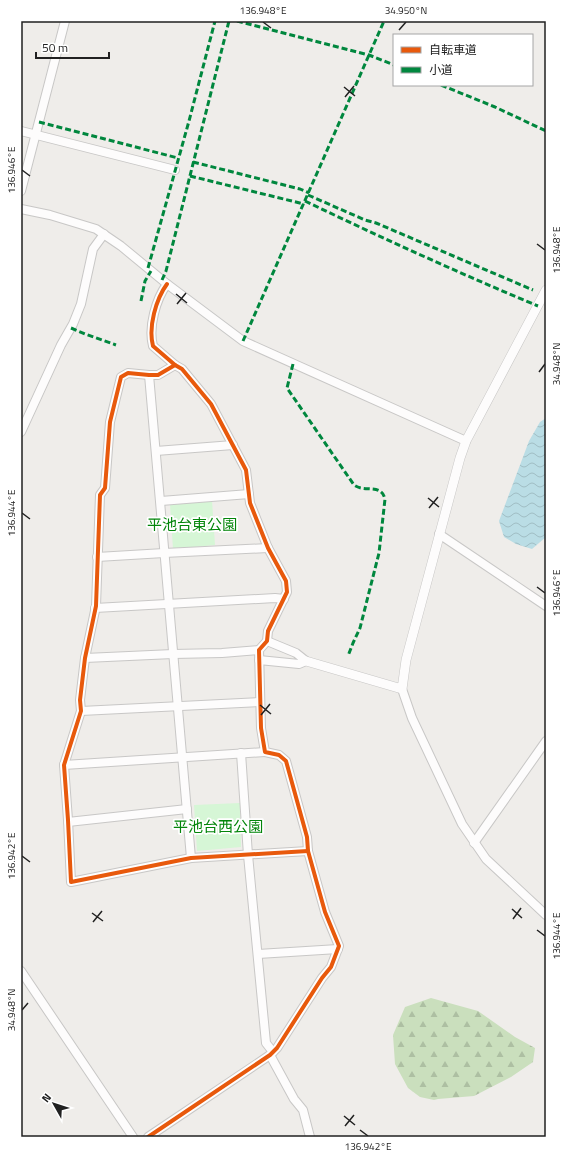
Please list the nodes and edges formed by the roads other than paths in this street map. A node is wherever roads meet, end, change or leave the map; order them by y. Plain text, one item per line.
1 (65, 21) edge
2 (21, 131) edge
3 (35, 135) junction
4 (175, 170) dead end
5 (21, 191) edge
6 (21, 209) edge
7 (104, 234) junction
8 (167, 284) junction
9 (546, 290) edge
10 (175, 365) junction
11 (149, 375) junction
12 (21, 432) edge
13 (466, 441) junction
14 (233, 445) junction
15 (156, 451) junction
16 (249, 494) junction
17 (161, 501) junction
18 (439, 534) junction
19 (268, 548) junction
20 (164, 553) junction
21 (97, 557) junction
22 (284, 599) junction
23 (169, 604) junction
24 (546, 606) edge
25 (95, 608) junction
26 (267, 641) junction
27 (259, 650) junction
28 (173, 654) junction
29 (85, 658) junction
30 (259, 660) junction
31 (306, 661) junction
32 (402, 689) junction
33 (260, 702) junction
34 (178, 706) junction
35 (82, 711) junction
36 (546, 741) edge
37 (265, 752) junction
38 (241, 753) junction
39 (182, 756) junction
40 (64, 765) junction
41 (187, 809) junction
42 (68, 822) junction
43 (474, 843) junction
44 (308, 851) junction
45 (248, 855) junction
46 (191, 858) junction
47 (546, 914) edge
48 (338, 949) junction
49 (258, 954) junction
50 (21, 971) edge
51 (271, 1053) junction
52 (133, 1137) edge
53 (148, 1137) edge
54 (310, 1137) edge

1 - 3 street
2 - 3 street
3 - 4 street
3 - 5 street
6 - 7 street
7 - 8 street
7 - 12 street
8 - 10 street
8 - 13 street
9 - 13 street
10 - 11 street
10 - 14 street
11 - 15 street
11 - 21 street
13 - 18 street
14 - 15 street
14 - 16 street
15 - 17 street
16 - 17 street
16 - 19 street
17 - 20 street
18 - 24 street
18 - 32 street
19 - 20 street
19 - 22 street
20 - 21 street
20 - 23 street
21 - 25 street
22 - 23 street
22 - 26 street
23 - 25 street
23 - 28 street
25 - 29 street
26 - 27 street
26 - 31 street
27 - 28 street
27 - 30 street
28 - 29 street
28 - 34 street
29 - 35 street
30 - 31 street
30 - 33 street
31 - 32 street
32 - 43 street
33 - 34 street
33 - 37 street
34 - 35 street
34 - 39 street
35 - 40 street
36 - 43 street
37 - 38 street
37 - 44 street
38 - 39 street
38 - 45 street
39 - 40 street
39 - 41 street
40 - 42 street
41 - 42 street
41 - 46 street
42 - 46 street
43 - 47 street
44 - 45 street
44 - 48 street
45 - 46 street
45 - 49 street
48 - 49 street
48 - 51 street
49 - 51 street
50 - 52 street
51 - 53 street
51 - 54 street

